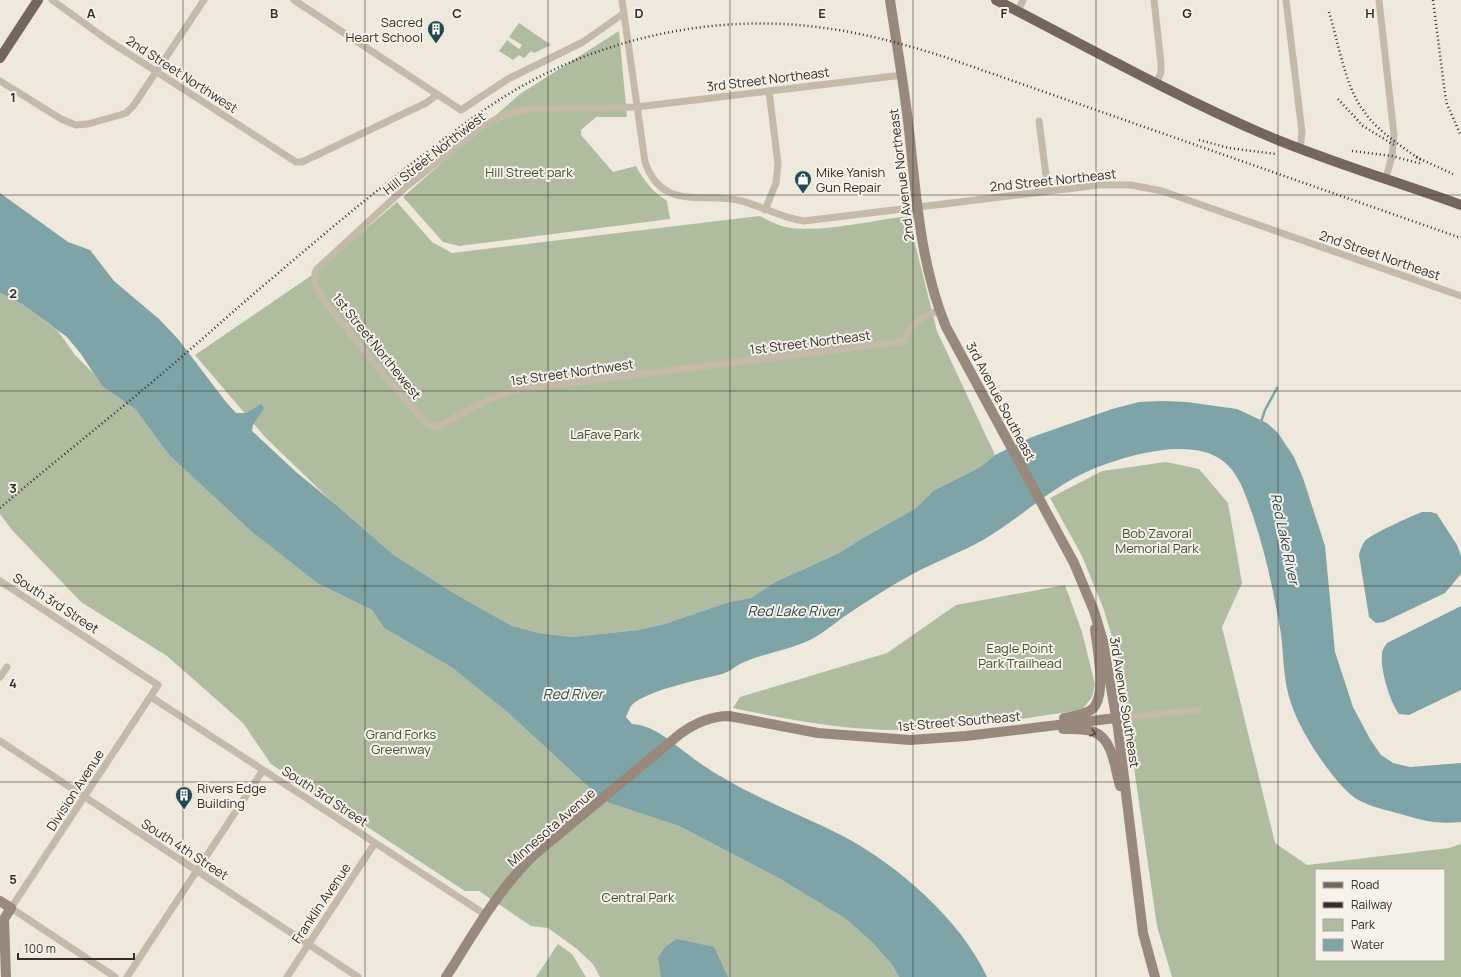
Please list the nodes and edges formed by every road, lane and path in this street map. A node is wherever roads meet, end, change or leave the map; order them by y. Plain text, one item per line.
1 (38, 0) edge
2 (52, 0) edge
3 (204, 0) edge
4 (294, 0) edge
5 (622, 0) edge
6 (890, 0) edge
7 (996, 0) edge
8 (1023, 0) edge
9 (1154, 0) edge
10 (1286, 0) edge
11 (1379, 0) edge
12 (1018, 11) junction
13 (624, 13) junction
14 (0, 58) edge
15 (157, 72) junction
16 (903, 75) junction
17 (0, 81) edge
18 (1157, 82) junction
19 (769, 90) junction
20 (437, 95) junction
21 (636, 107) junction
22 (1039, 121) dead end
23 (1299, 148) junction
24 (1386, 178) junction
25 (1048, 191) junction
26 (1461, 205) edge
27 (918, 208) junction
28 (765, 210) junction
29 (317, 269) joint
30 (1461, 296) edge
31 (939, 311) junction
32 (955, 342) joint
33 (670, 372) joint
34 (437, 428) joint
35 (0, 581) edge
36 (1102, 653) junction
37 (6, 667) dead end
38 (0, 677) edge
39 (158, 685) joint
40 (151, 697) junction
41 (1198, 710) dead end
42 (1116, 718) junction
43 (1027, 728) junction
44 (680, 734) joint
45 (0, 741) edge
46 (263, 770) junction
47 (84, 797) junction
48 (1128, 818) junction
49 (375, 843) junction
50 (196, 870) junction
51 (0, 901) edge
52 (11, 908) junction
53 (486, 915) junction
54 (308, 944) junction
55 (6, 977) edge
56 (116, 977) edge
57 (127, 977) edge
58 (287, 977) edge
59 (358, 977) edge
60 (446, 977) edge
61 (1155, 977) edge

1 - 14 main road
2 - 15 street, 2nd Street Northwest
3 - 15 street
4 - 20 street
5 - 13 street
6 - 16 street, 2nd Avenue Northeast
7 - 12 main road
8 - 12 street
9 - 18 street
10 - 23 street
11 - 24 street
12 - 18 main road
13 - 20 street
13 - 21 street
15 - 17 street
15 - 20 street, 2nd Street Northwest
16 - 19 street, 3rd Street Northeast
16 - 27 street, 2nd Avenue Northeast
18 - 23 main road
19 - 21 street, 3rd Street Northeast
19 - 28 street
21 - 28 street, 2nd Street Northeast
21 - 29 street, Hill Street Northwest
22 - 25 street
23 - 24 main road
24 - 26 main road
25 - 27 street, 2nd Street Northeast
25 - 30 street, 2nd Street Northeast
27 - 28 street, 2nd Street Northeast
27 - 31 street, 2nd Avenue Northeast
29 - 34 street, 1st Street Northewest
31 - 32 street, 2nd Avenue Northeast
31 - 33 street, 1st Street Northeast
32 - 36 street, 3rd Avenue Southeast
33 - 34 street, 1st Street Northwest
35 - 39 street, South 3rd Street
36 - 42 street, 3rd Avenue Southeast
36 - 43 street
37 - 38 street
39 - 40 street, Division Avenue
40 - 46 street, South 3rd Street
40 - 47 street, Division Avenue
41 - 42 street, 1st Street Southeast
42 - 43 street, 1st Street Southeast
42 - 48 street, 3rd Avenue Southeast
43 - 44 street, 1st Street Southeast
43 -> 48 street
44 - 53 street, Minnesota Avenue
45 - 47 street, South 4th Street
46 - 49 street, South 3rd Street
46 - 50 street
47 - 50 street, South 4th Street
47 - 52 street, Division Avenue
48 - 61 street, 3rd Avenue Southeast
49 - 53 street, South 3rd Street
49 - 54 street, Franklin Avenue
50 - 54 street, South 4th Street
50 - 57 street
51 - 52 street
52 - 55 street
52 - 56 street
53 - 60 street, Minnesota Avenue
54 - 58 street, Franklin Avenue
54 - 59 street, South 4th Street

